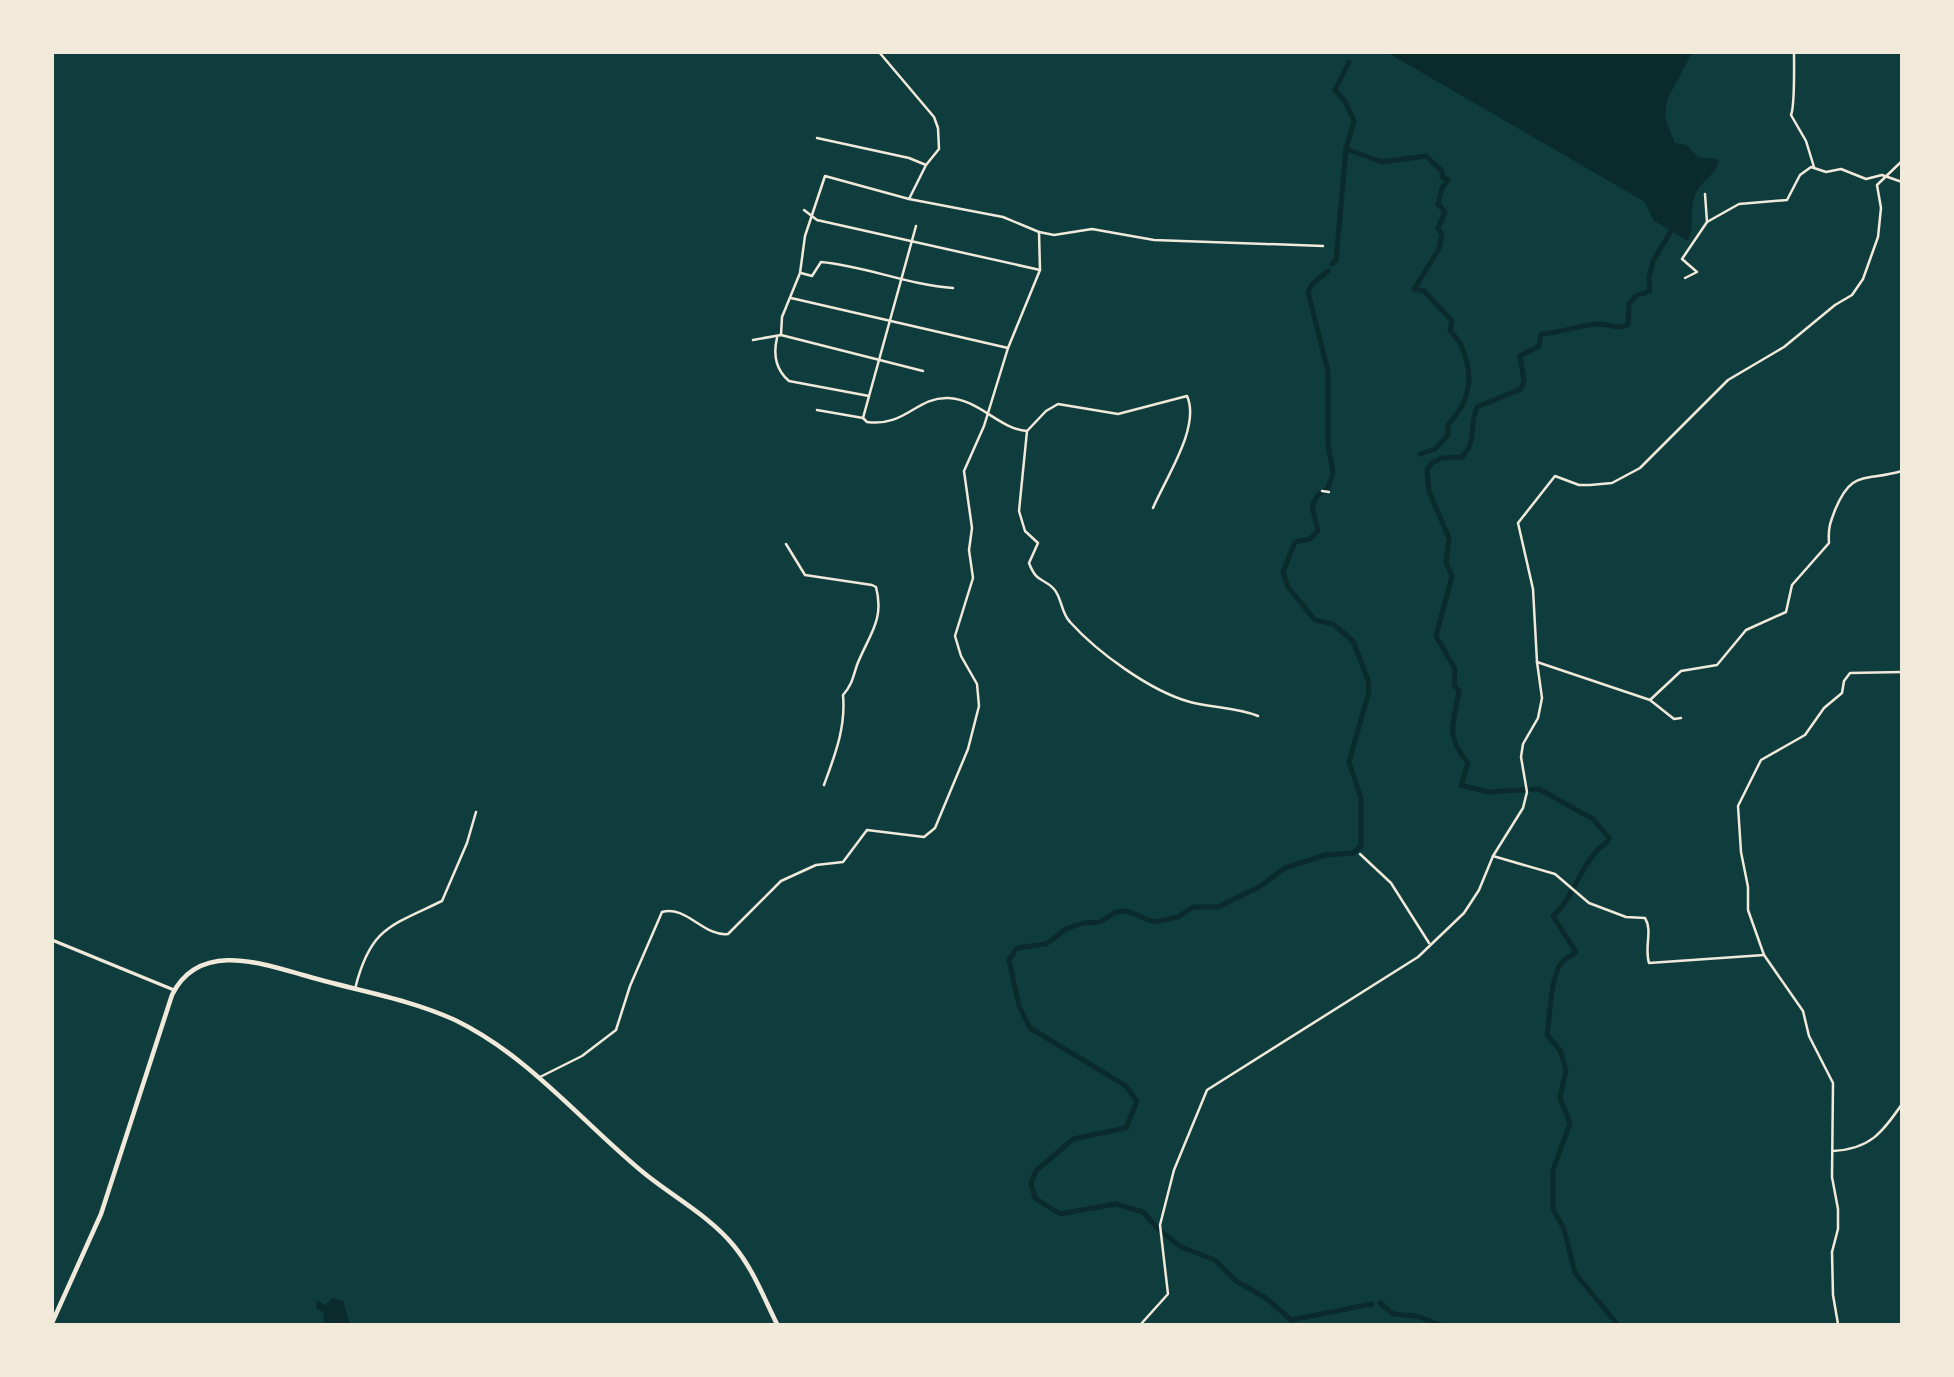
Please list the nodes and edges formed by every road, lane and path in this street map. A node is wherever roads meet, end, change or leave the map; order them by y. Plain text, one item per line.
1 (879, 52) edge
2 (1794, 52) edge
3 (817, 138) dead end
4 (1902, 161) edge
5 (926, 165) junction
6 (1814, 167) junction
7 (1885, 176) junction
8 (1902, 182) edge
9 (1705, 194) dead end
10 (909, 199) junction
11 (804, 210) dead end
12 (811, 217) junction
13 (1707, 222) junction
14 (916, 226) dead end
15 (1039, 232) junction
16 (913, 240) junction
17 (1323, 246) dead end
18 (1040, 270) junction
19 (800, 273) junction
20 (901, 277) junction
21 (1685, 278) dead end
22 (953, 288) dead end
23 (791, 298) junction
24 (891, 321) junction
25 (779, 337) junction
26 (753, 340) dead end
27 (1008, 348) junction
28 (880, 360) junction
29 (923, 371) dead end
30 (870, 396) junction
31 (817, 410) dead end
32 (987, 413) junction
33 (863, 418) junction
34 (1027, 431) junction
35 (1902, 471) edge
36 (1153, 508) dead end
37 (786, 544) dead end
38 (1536, 662) junction
39 (1902, 671) edge
40 (1650, 700) junction
41 (1258, 716) dead end
42 (1681, 718) dead end
43 (824, 785) dead end
44 (475, 812) dead end
45 (1360, 854) dead end
46 (1493, 856) junction
47 (52, 940) edge
48 (1429, 943) junction
49 (1764, 955) junction
50 (355, 989) junction
51 (174, 990) junction
52 (539, 1077) junction
53 (1902, 1104) edge
54 (1833, 1151) junction
55 (52, 1323) edge
56 (777, 1325) edge
57 (1141, 1325) edge
58 (1839, 1325) edge

1 - 5 street
2 - 6 street
3 - 5 street
4 - 7 street
5 - 10 street
6 - 7 street
6 - 13 street
7 - 8 street
7 - 38 street
9 - 13 street
10 - 12 street
10 - 15 street
11 - 12 street
12 - 16 street
12 - 19 street
13 - 21 street
14 - 16 street
15 - 17 street
15 - 18 street
16 - 18 street
16 - 20 street
18 - 27 street
19 - 20 street
19 - 23 street
20 - 22 street
20 - 24 street
23 - 24 street
23 - 25 street
24 - 27 street
24 - 28 street
25 - 26 street
25 - 28 street
25 - 30 street
27 - 32 street
28 - 29 street
28 - 30 street
30 - 33 street
31 - 33 street
32 - 33 street
32 - 34 street
32 - 52 street
34 - 36 street
34 - 41 street
35 - 40 street
37 - 43 street
38 - 40 street
38 - 46 street
39 - 49 street
40 - 42 street
44 - 50 street
45 - 48 street
46 - 48 street
46 - 49 street
47 - 51 street
48 - 57 street
49 - 54 street
50 - 51 main road
50 - 52 main road
51 - 55 main road
52 - 56 main road
53 - 54 street
54 - 58 street

